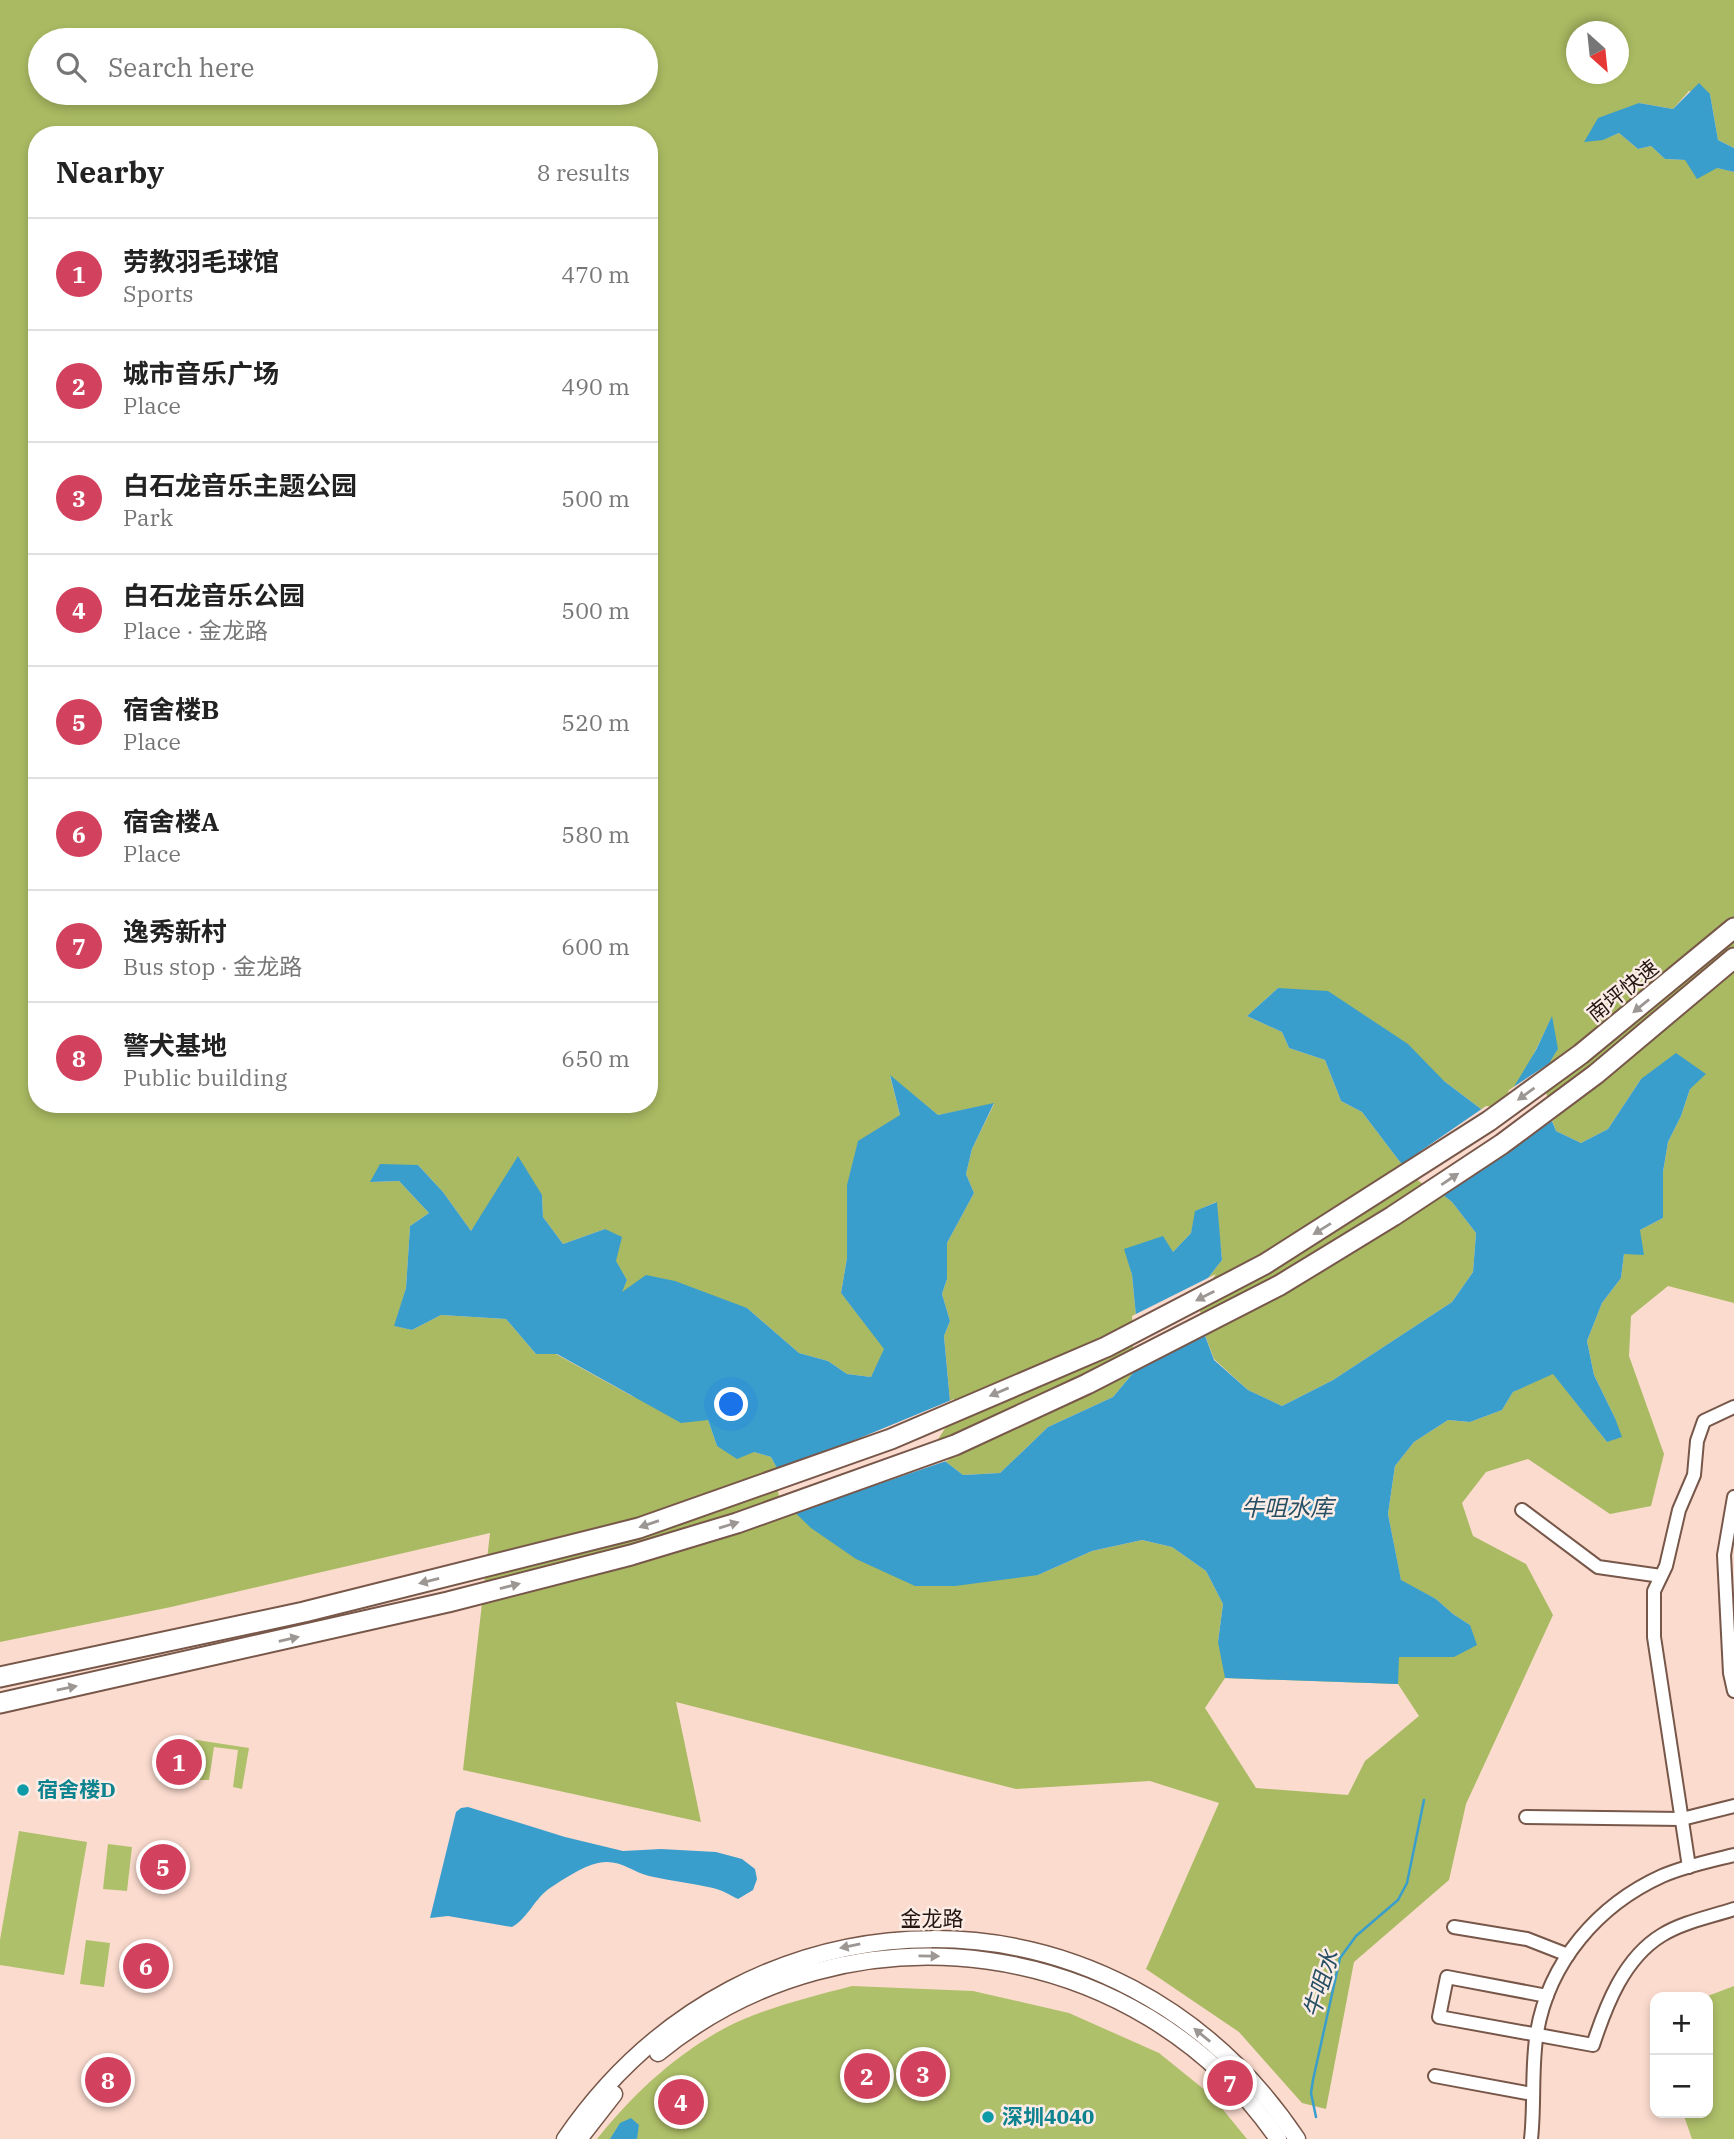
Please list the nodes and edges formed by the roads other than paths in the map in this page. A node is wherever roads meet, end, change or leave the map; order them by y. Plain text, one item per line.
1 (1734, 918) edge
2 (1734, 928) edge
3 (1734, 960) edge
4 (1694, 963) junction
5 (1734, 1407) edge
6 (1734, 1497) edge
7 (1522, 1510) dead end
8 (1661, 1576) junction
9 (0, 1677) edge
10 (1734, 1691) edge
11 (0, 1703) edge
12 (1734, 1806) edge
13 (1526, 1817) dead end
14 (1682, 1819) junction
15 (1734, 1855) edge
16 (1689, 1867) junction
17 (1734, 1909) edge
18 (1454, 1927) dead end
19 (1568, 1955) junction
20 (1547, 1996) junction
21 (1536, 2035) junction
22 (1435, 2076) dead end
23 (1532, 2094) junction
24 (565, 2139) edge
25 (579, 2139) edge
26 (1278, 2139) edge
27 (1297, 2139) edge
28 (1531, 2139) edge

1 - 4 highway
2 - 4 highway
11 -> 3 highway
4 -> 9 highway, 南坪快速
5 - 8 street
6 - 10 street
7 - 8 street
8 - 14 street
12 - 14 street
13 - 14 street
14 - 16 street
15 - 16 street
16 - 19 street
17 - 21 street
18 - 19 street
19 - 20 street
20 - 21 street
20 - 21 street
21 - 23 street
22 - 23 street
23 - 28 street
27 -> 24 main road, 金龙路
25 -> 26 main road, 金龙路

